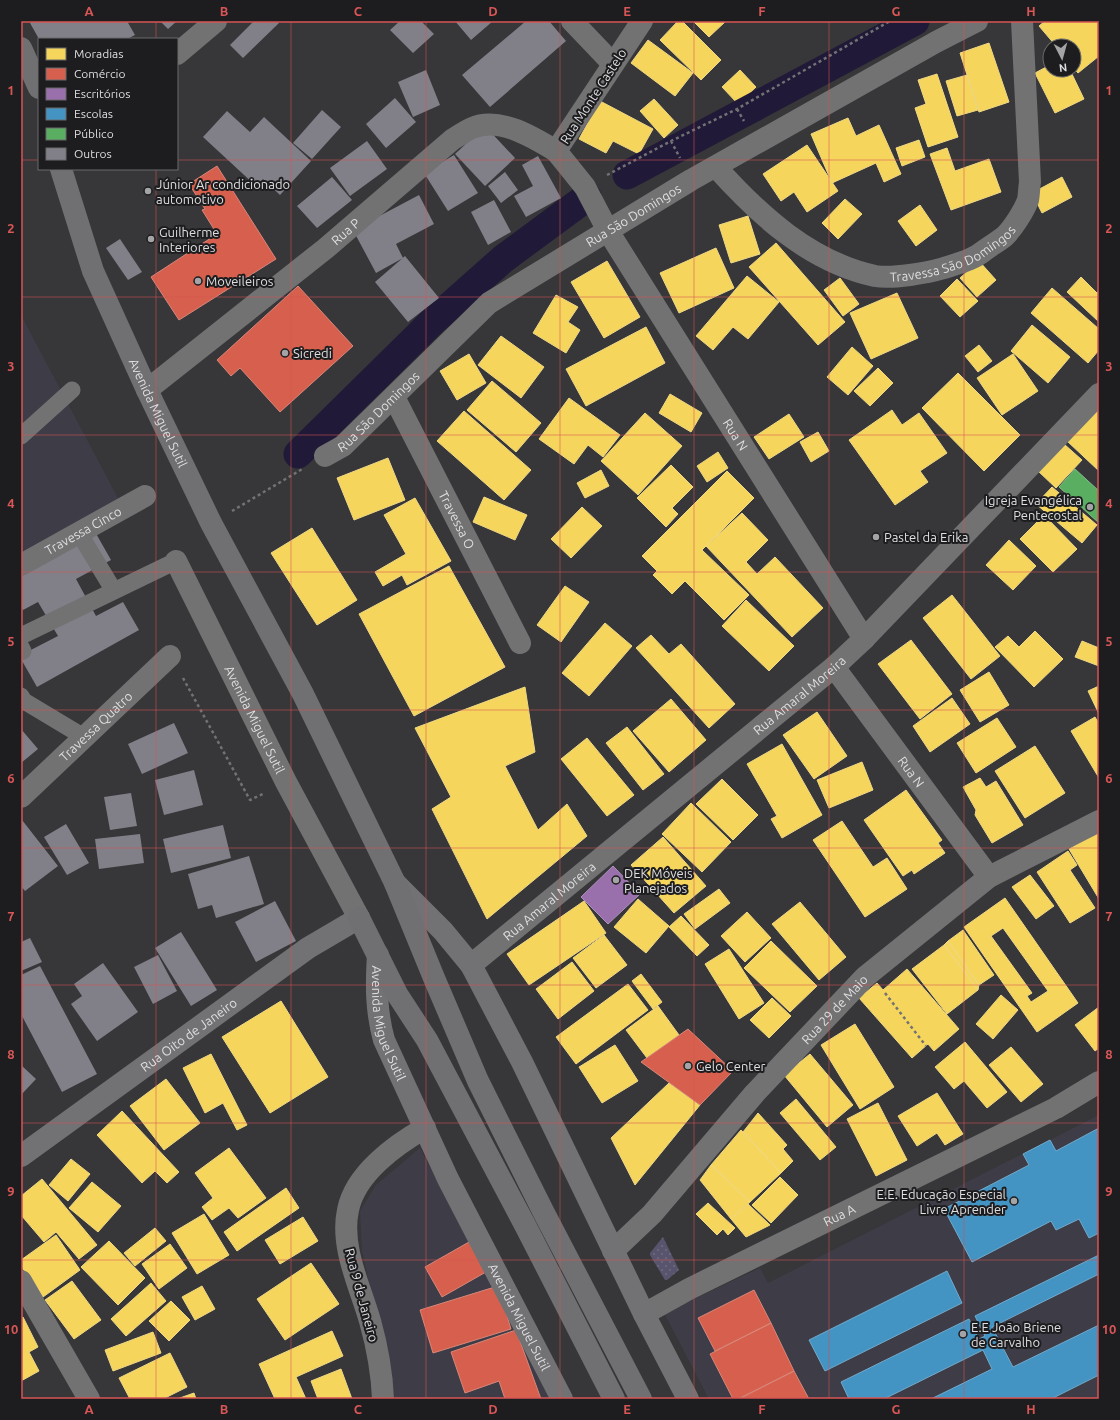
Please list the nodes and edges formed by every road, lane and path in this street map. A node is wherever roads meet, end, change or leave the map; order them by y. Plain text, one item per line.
1 (216, 21) edge
2 (572, 21) edge
3 (642, 21) edge
4 (890, 21) edge
5 (977, 21) edge
6 (1022, 21) edge
7 (21, 48) edge
8 (178, 53) edge
9 (613, 64) junction
10 (38, 86) edge
11 (556, 152) junction
12 (716, 167) junction
13 (60, 170) edge
14 (585, 187) junction
15 (608, 230) junction
16 (72, 390) dead end
17 (147, 390) junction
18 (1099, 394) edge
19 (394, 397) junction
20 (21, 436) edge
21 (325, 456) joint
22 (145, 496) dead end
23 (234, 510) dead end
24 (79, 533) junction
25 (176, 561) joint
26 (21, 565) edge
27 (114, 591) junction
28 (21, 636) edge
29 (864, 639) junction
30 (520, 643) dead end
31 (21, 647) edge
32 (21, 652) edge
33 (170, 656) joint
34 (834, 667) junction
35 (21, 696) edge
36 (84, 737) junction
37 (286, 782) junction
38 (21, 797) edge
39 (1099, 821) edge
40 (989, 877) junction
41 (395, 883) junction
42 (359, 918) junction
43 (378, 955) junction
44 (471, 965) junction
45 (869, 973) junction
46 (926, 1046) dead end
47 (1099, 1082) edge
48 (425, 1128) junction
49 (21, 1156) edge
50 (613, 1251) junction
51 (21, 1281) edge
52 (644, 1314) junction
53 (89, 1399) edge
54 (383, 1399) edge
55 (562, 1399) edge
56 (614, 1399) edge
57 (641, 1399) edge
58 (688, 1399) edge

1 - 8 street
2 - 9 street
3 - 9 street, Rua Monte Castelo
4 - 14 path
5 - 12 street, Rua São Domingos
6 - 12 street, Travessa São Domingos
7 - 10 highway
9 - 11 street, Rua Monte Castelo
11 - 14 street, Rua Monte Castelo
11 - 17 street, Rua P
12 - 15 street, Rua São Domingos
13 - 17 highway, Avenida Miguel Sutil
14 - 15 street, Rua Monte Castelo
15 - 19 street, Rua São Domingos
15 - 29 street, Rua N
16 - 20 lane
17 - 41 highway, Avenida Miguel Sutil
18 - 29 street, Rua Amaral Moreira
19 - 21 street, Rua São Domingos
19 - 30 street, Travessa O
21 - 23 path
22 - 24 street, Travessa Cinco
24 - 26 street, Travessa Cinco
24 - 27 lane
25 - 27 lane
25 - 37 street, Avenida Miguel Sutil
27 - 28 lane
29 - 34 street, Rua Amaral Moreira
31 - 32 lane
33 - 36 street, Travessa Quatro
33 - 37 path
34 - 40 street, Rua N
34 - 44 street, Rua Amaral Moreira
35 - 36 lane
36 - 38 street, Travessa Quatro
37 - 42 street, Avenida Miguel Sutil
39 - 40 street, Rua 29 de Maio
40 - 45 street, Rua 29 de Maio
41 - 44 main road, Avenida Miguel Sutil
41 - 57 highway, Avenida Miguel Sutil
42 - 43 highway, Avenida Miguel Sutil
42 - 49 main road, Rua Oito de Janeiro
43 - 48 main road, Avenida Miguel Sutil
43 - 56 highway
44 - 50 main road, Avenida Miguel Sutil
45 - 46 path
45 - 50 street, Rua 29 de Maio
47 - 52 street, Rua A
48 - 54 street, Rua 9 de Janeiro
48 - 55 main road, Avenida Miguel Sutil
50 - 52 main road, Avenida Miguel Sutil
51 - 53 street
52 - 58 main road, Avenida Miguel Sutil

